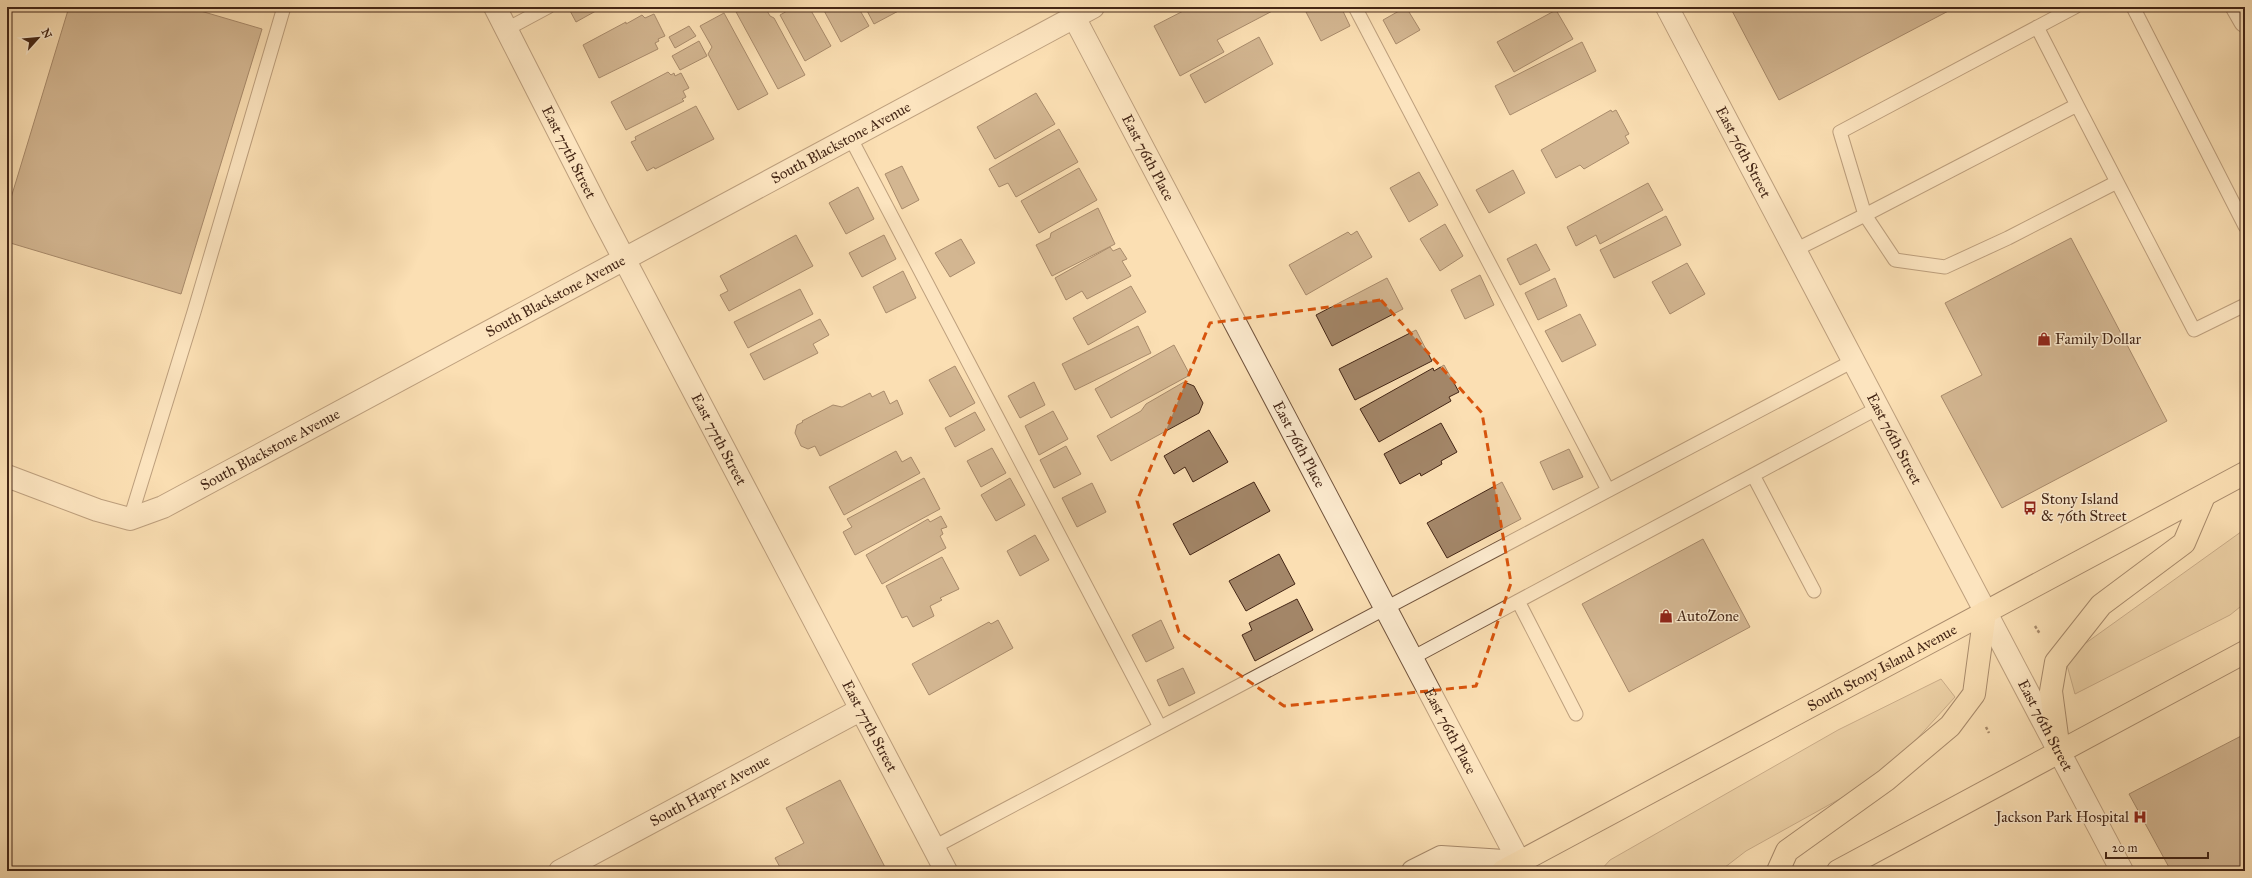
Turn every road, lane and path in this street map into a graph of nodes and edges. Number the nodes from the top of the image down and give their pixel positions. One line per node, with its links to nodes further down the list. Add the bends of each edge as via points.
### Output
1 (284, 7): 28 (lane)
2 (495, 7): 12 (street, East 77th Street)
3 (548, 7): 12 (lane)
4 (1354, 7): 26 (lane)
5 (1667, 7): 18 (street, East 76th Street)
6 (2075, 7): 11 (lane)
7 (2133, 7): 17 (lane)
8 (2238, 7): 10 (street)
9 (1083, 12): 14 (street, South Blackstone Avenue); 31 (street, East 76th Place)
10 (2245, 21)
11 (2037, 27): 13 (lane); 16 (lane, via 1840,132)
12 (507, 29): 19 (street, East 77th Street)
13 (2077, 105): 15 (lane); 16 (lane)
14 (850, 137): 19 (street, South Blackstone Avenue); 37 (lane)
15 (2117, 182): 16 (lane, via 1945,267 1894,260); 20 (lane, via 2194,330)
16 (1865, 216): 18 (lane)
17 (2245, 224)
18 (1795, 250): 21 (street, East 76th Street)
19 (624, 258): 28 (street, South Blackstone Avenue, via 170,503); 35 (street, East 77th Street)
20 (2245, 305)
21 (1853, 361): 22 (street, East 76th Street); 26 (lane)
22 (1878, 408): 24 (lane); 32 (street, East 76th Street)
23 (2245, 473): 27 (highway, South Stony Island Avenue)
24 (1754, 475): 29 (lane); 30 (lane)
25 (7, 476): 28 (street, via 97,510)
26 (1608, 490): 31 (lane)
27 (2204, 496): 32 (highway, South Stony Island Avenue); 38 (highway, via 2184,542 2101,605 2056,662 2051,690)
28 (130, 519)
29 (1814, 591)
30 (1518, 601): 34 (lane); 36 (lane)
31 (1385, 608): 34 (street, East 76th Place); 37 (lane)
32 (1986, 612): 38 (street, East 76th Street); 40 (highway, South Stony Island Avenue); 44 (highway, via 1974,694 1950,726 1886,780 1787,851)
33 (2245, 652): 38 (highway)
34 (1412, 658): 40 (street, East 76th Place)
35 (860, 710): 39 (street, East 77th Street); 41 (street, South Harper Avenue)
36 (1576, 714)
37 (1160, 727): 39 (lane)
38 (2059, 751): 45 (highway); 46 (street, East 76th Street)
39 (934, 847): 42 (street, East 77th Street)
40 (1516, 868): 43 (street, via 1442,857)
41 (560, 871)
42 (946, 871)
43 (1413, 871)
44 (1778, 871)
45 (1838, 871)
46 (2122, 871)

